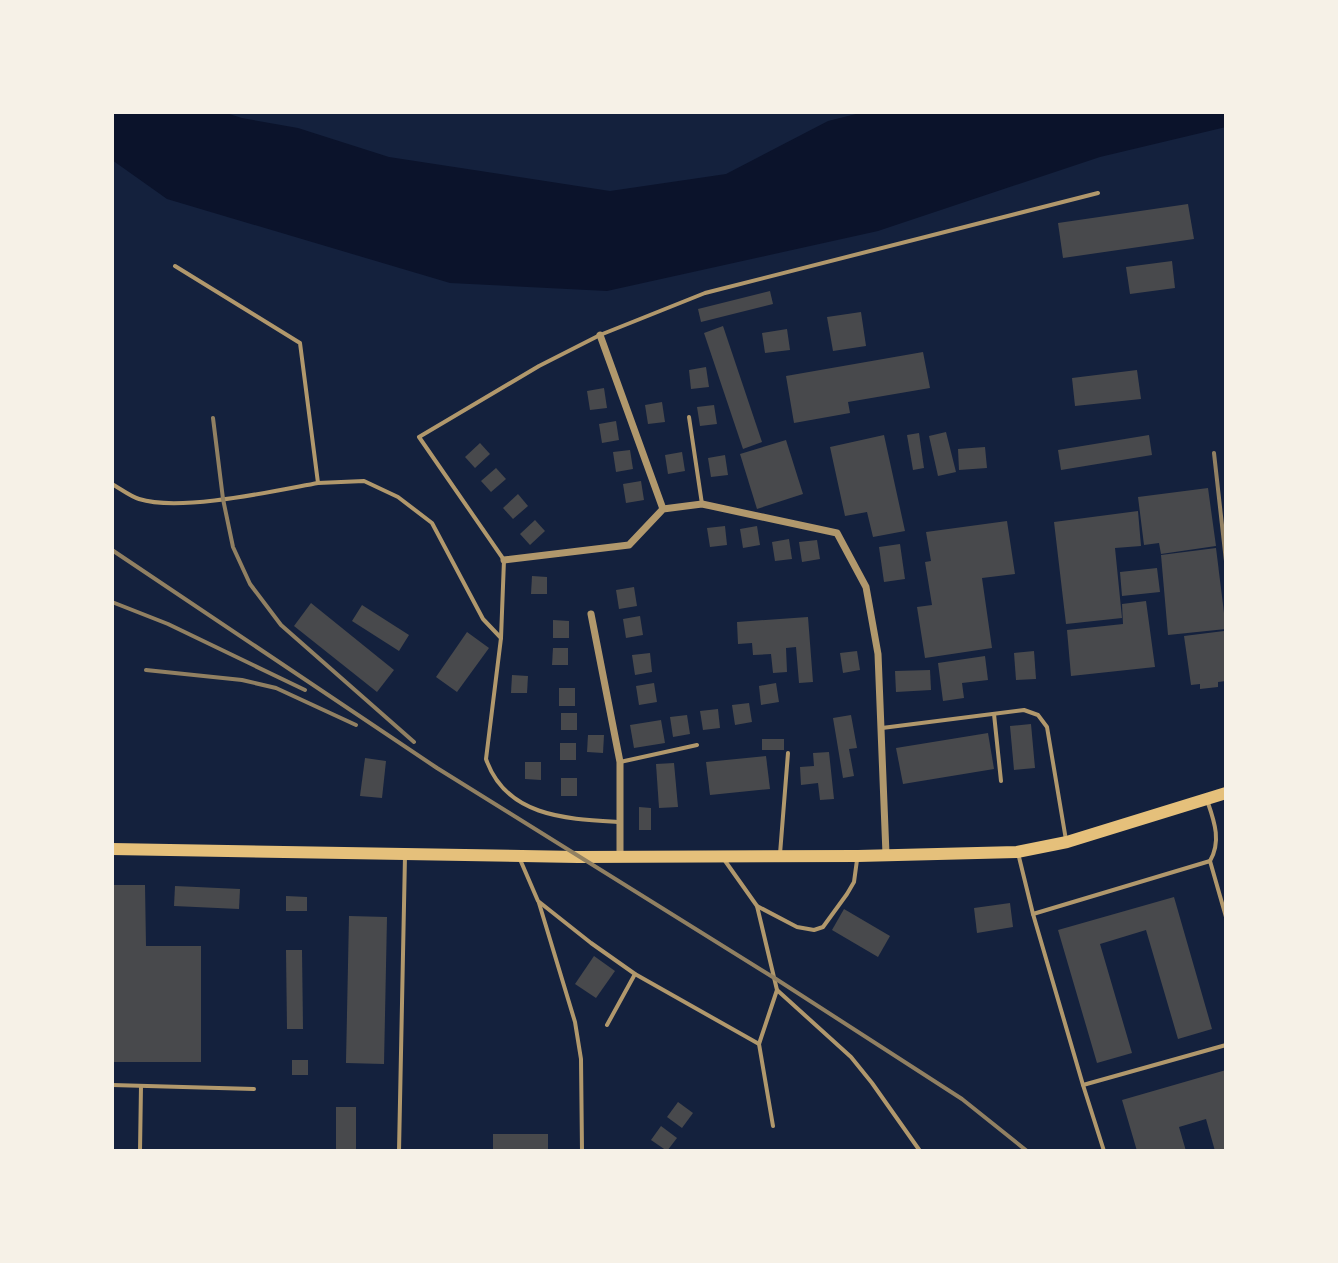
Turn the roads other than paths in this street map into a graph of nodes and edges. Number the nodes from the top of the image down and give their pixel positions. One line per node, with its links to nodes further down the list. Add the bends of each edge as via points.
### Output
1 (1098, 193): 3 (lane, via 705,293)
2 (175, 266): 5 (lane, via 300,343)
3 (600, 335): 8 (street); 9 (lane, via 419,437)
4 (689, 417): 7 (lane)
5 (318, 483): 6 (lane, via 223,499 157,503 137,499); 11 (lane, via 364,481 398,497 432,523 483,619)
6 (112, 484)
7 (702, 504): 8 (street); 13 (street, via 837,533 866,587 878,654)
8 (663, 509): 9 (street, via 629,545)
9 (504, 560): 11 (lane)
10 (591, 614): 16 (street)
11 (501, 638): 20 (lane, via 486,759 492,776 543,814)
12 (994, 714): 13 (lane); 17 (lane); 21 (lane, via 1024,710 1038,715 1047,727)
13 (881, 728): 25 (street)
14 (697, 745): 16 (lane)
15 (788, 753): 28 (lane)
16 (620, 762): 20 (street)
17 (1001, 781)
18 (1226, 793): 19 (main road)
19 (1207, 798): 21 (main road); 31 (lane, via 1217,850)
20 (619, 822): 30 (street)
21 (1067, 842): 23 (main road)
22 (112, 849): 24 (main road)
23 (1017, 852): 25 (main road); 34 (lane)
24 (405, 853): 26 (main road); 47 (lane)
25 (886, 854): 29 (main road)
26 (518, 855): 30 (main road); 32 (lane)
27 (722, 856): 28 (main road); 30 (main road); 33 (lane)
28 (779, 856): 29 (main road)
29 (858, 856): 33 (lane, via 854,882 823,927 797,927)
30 (620, 857)
31 (1210, 861): 34 (lane); 35 (lane)
32 (538, 901): 36 (lane); 48 (lane, via 575,1022)
33 (757, 906): 37 (lane)
34 (1033, 914): 42 (lane)
35 (1226, 917)
36 (635, 974): 38 (lane); 39 (lane)
37 (777, 990): 39 (lane); 49 (lane, via 851,1057)
38 (607, 1025)
39 (759, 1044): 45 (lane)
40 (1226, 1045): 42 (lane)
41 (112, 1085): 43 (lane)
42 (1083, 1085): 50 (lane)
43 (141, 1086): 44 (lane); 46 (lane)
44 (254, 1089)
45 (773, 1126)
46 (140, 1151)
47 (399, 1151)
48 (582, 1151)
49 (920, 1151)
50 (1104, 1151)

